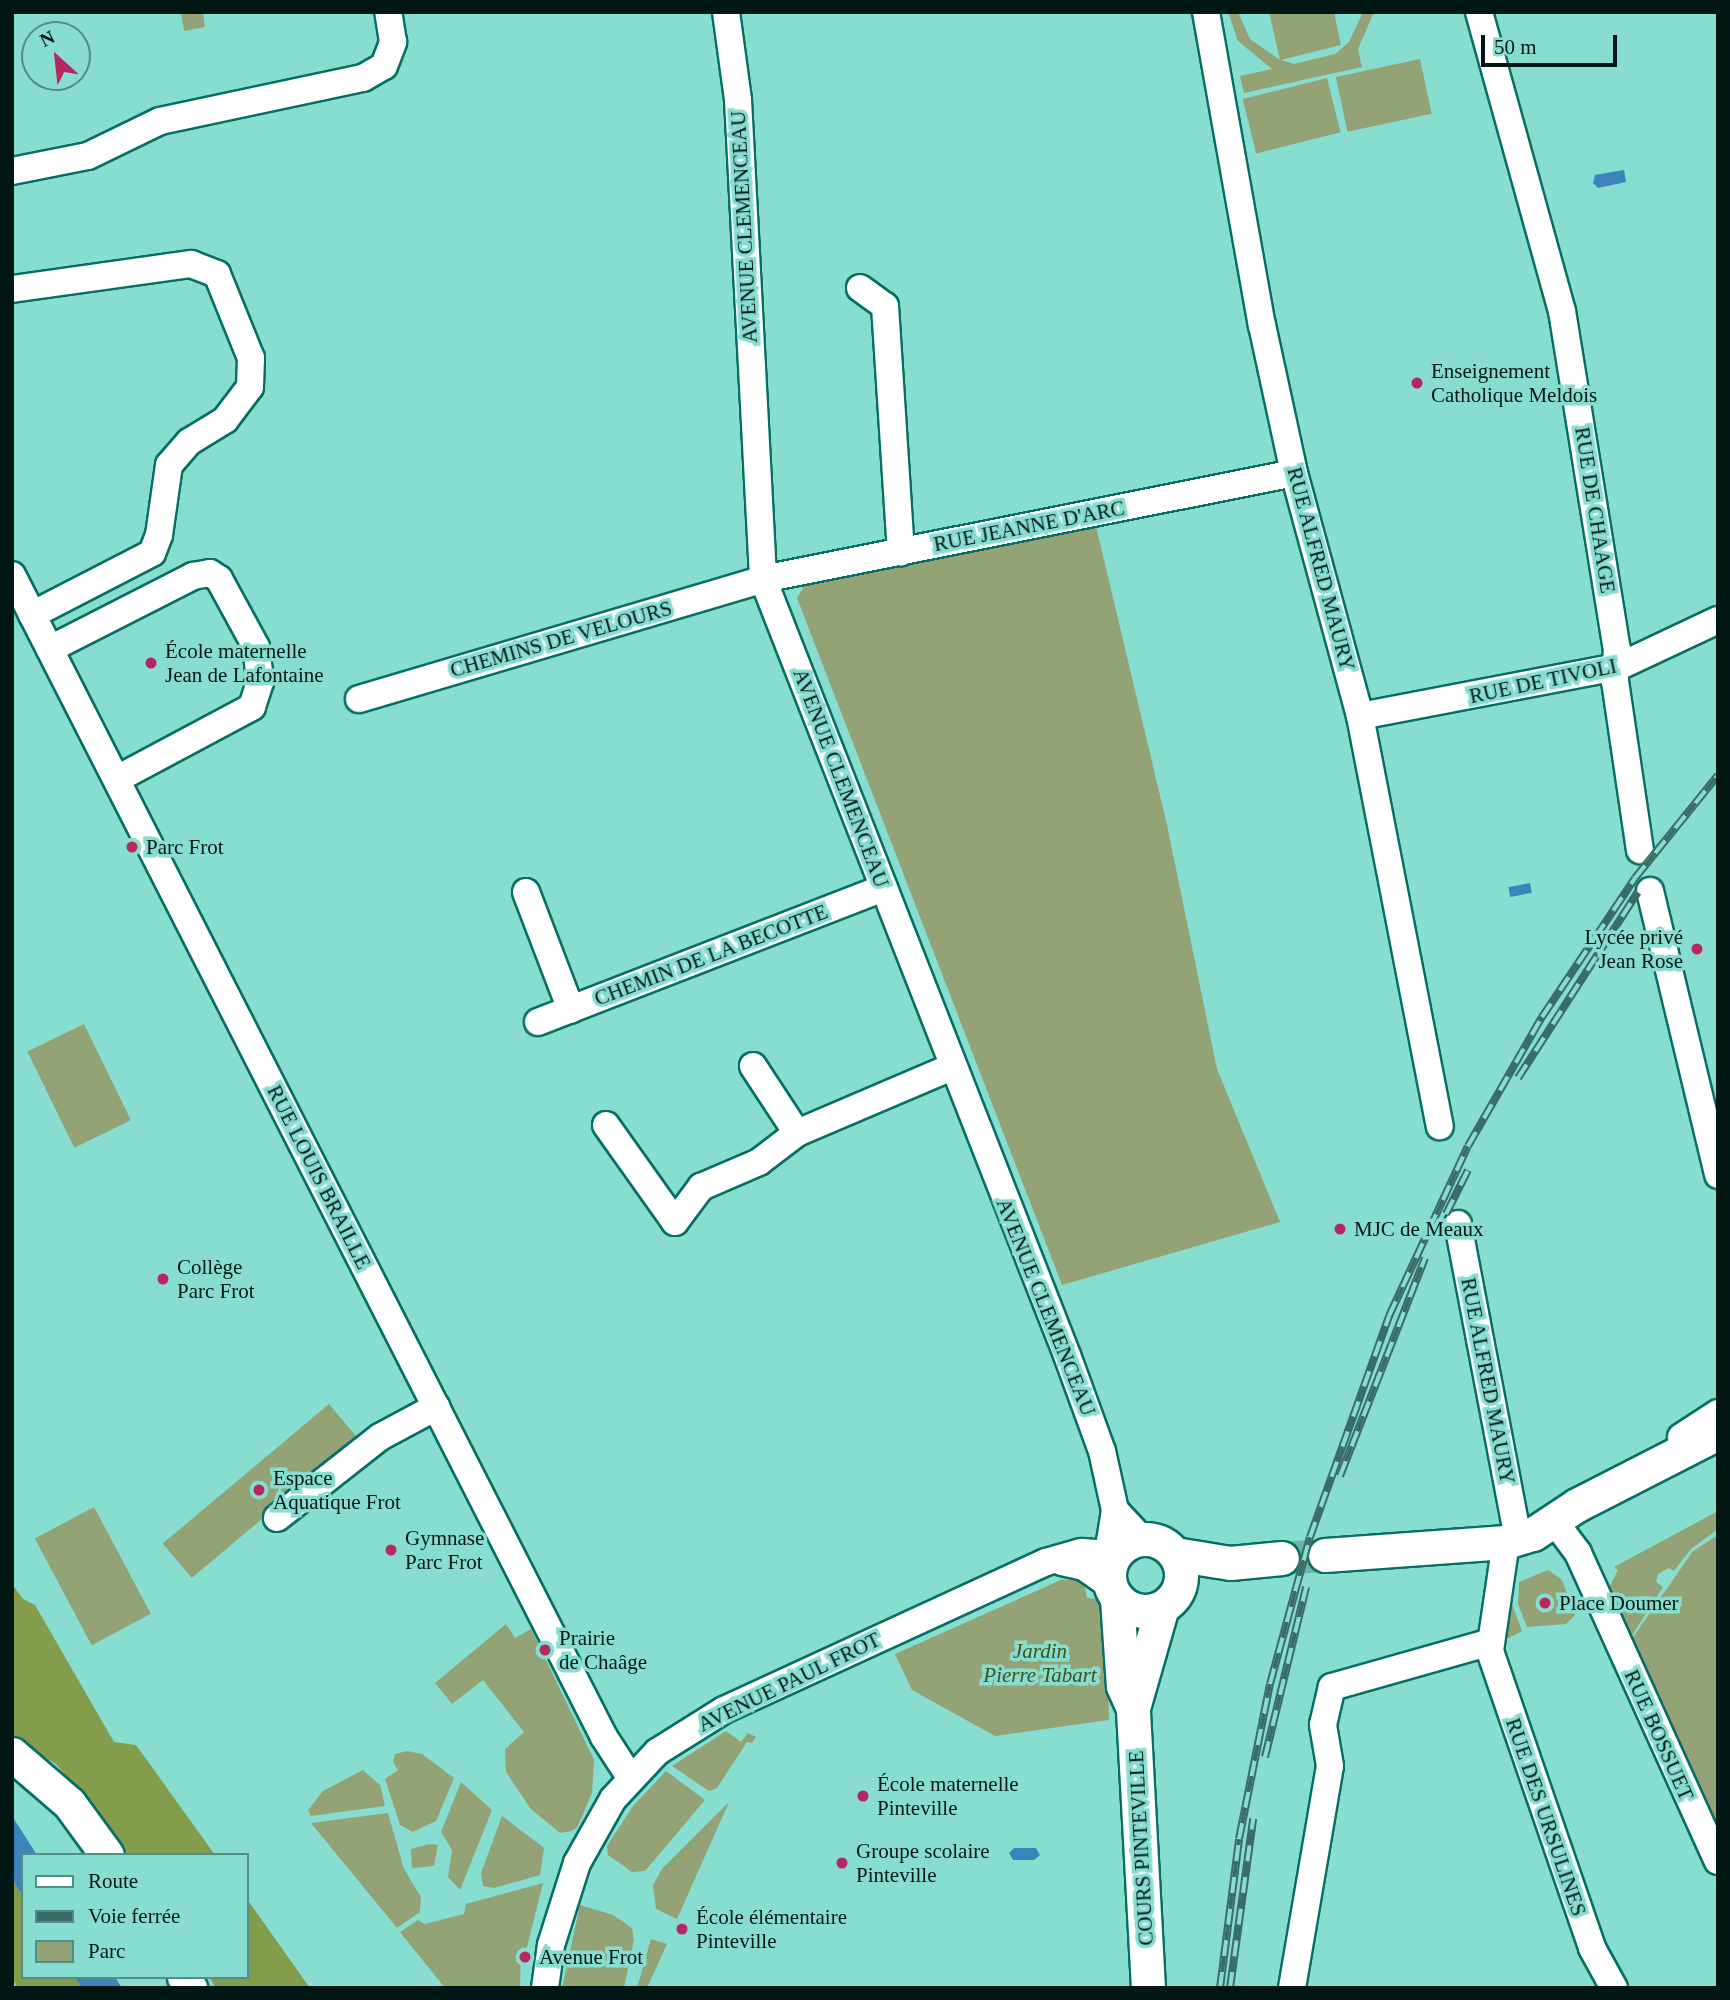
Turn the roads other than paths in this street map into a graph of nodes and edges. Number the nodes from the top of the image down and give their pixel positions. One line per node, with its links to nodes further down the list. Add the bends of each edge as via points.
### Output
1 (387, 12): 5 (street, via 393,42 384,66 363,78 160,121 88,156)
2 (726, 12): 11 (street, AVENUE CLEMENCEAU, via 738,100)
3 (1206, 12): 8 (street, RUE ALFRED MAURY, via 1253,279)
4 (1479, 12): 15 (street, RUE DE CHAAGE, via 1562,311)
5 (12, 171)
6 (860, 288): 9 (street, via 884,306)
7 (12, 289): 12 (street, via 191,264 217,274 251,358 250,387 225,420 189,442 169,466 152,553)
8 (1294, 472): 9 (street, RUE JEANNE D'ARC); 17 (street, RUE ALFRED MAURY)
9 (901, 552): 11 (street, RUE JEANNE D'ARC)
10 (12, 575): 12 (street, RUE LOUIS BRAILLE)
11 (763, 579): 16 (street, CHEMINS DE VELOURS); 20 (street, AVENUE CLEMENCEAU)
12 (32, 615): 14 (street, RUE LOUIS BRAILLE)
13 (1718, 620): 15 (street, RUE DE TIVOLI)
14 (50, 649): 18 (street, RUE LOUIS BRAILLE); 18 (street, via 193,576 210,573 219,579 256,647 260,682 252,707)
15 (1618, 667): 17 (street, RUE DE TIVOLI); 19 (street, RUE DE CHAAGE, via 1618,708)
16 (359, 699)
17 (1360, 716): 28 (street, RUE ALFRED MAURY)
18 (117, 779): 32 (street, RUE LOUIS BRAILLE)
19 (1640, 850)
20 (884, 888): 23 (street, CHEMIN DE LA BECOTTE); 26 (street, AVENUE CLEMENCEAU)
21 (1650, 891): 30 (street)
22 (526, 892): 23 (street)
23 (571, 1010): 24 (street, CHEMIN DE LA BECOTTE)
24 (538, 1022)
25 (753, 1066): 29 (street)
26 (952, 1067): 29 (street); 43 (street, AVENUE CLEMENCEAU, via 1102,1451 1115,1510)
27 (606, 1125): 29 (street, via 675,1222 701,1187 759,1162)
28 (1440, 1126)
29 (797, 1133)
30 (1718, 1174)
31 (1458, 1224): 38 (street, RUE ALFRED MAURY)
32 (436, 1407): 36 (street, via 380,1437); 49 (street, RUE LOUIS BRAILLE, via 604,1737)
33 (1718, 1413): 35 (street, via 1654,1452)
34 (1718, 1433): 35 (main road, via 1660,1465)
35 (1643, 1469): 37 (main road)
36 (277, 1518)
37 (1554, 1521): 38 (main road); 51 (street, RUE BOSSUET, via 1578,1553)
38 (1512, 1540): 40 (main road); 46 (street)
39 (1175, 1554): 43 (main road, via 1160,1542); 44 (main road); 45 (main road, via 1181,1574)
40 (1325, 1555)
41 (1282, 1558): 44 (main road)
42 (1054, 1559): 43 (street, via 1084,1567); 43 (street, AVENUE PAUL FROT, via 1066,1554); 49 (street, AVENUE PAUL FROT, via 724,1710 657,1752)
43 (1115, 1562): 45 (main road, via 1133,1610); 47 (main road, COURS PINTEVILLE, via 1123,1686)
44 (1230, 1563): 45 (main road)
45 (1169, 1601): 47 (main road, COURS PINTEVILLE)
46 (1491, 1642): 52 (street, RUE DES URSULINES, via 1490,1651); 55 (street, via 1332,1688 1323,1725 1330,1766)
47 (1133, 1708): 54 (main road, COURS PINTEVILLE)
48 (12, 1754): 50 (main road, via 69,1803)
49 (629, 1777): 53 (street, AVENUE PAUL FROT, via 594,1829 578,1863 551,1945)
50 (106, 1853)
51 (1718, 1861)
52 (1603, 1982)
53 (545, 1988)
54 (1148, 1988)
55 (1292, 1988)

